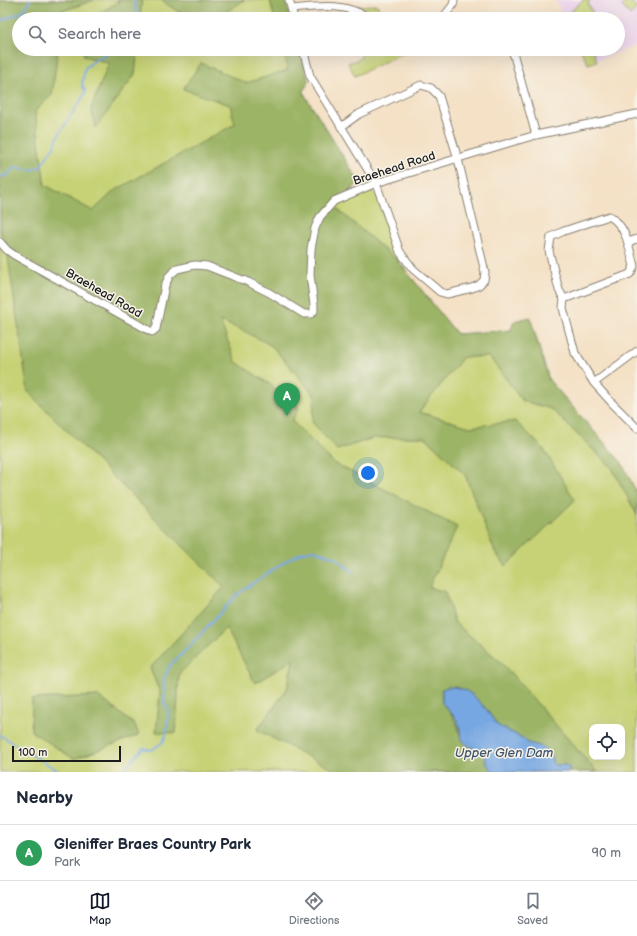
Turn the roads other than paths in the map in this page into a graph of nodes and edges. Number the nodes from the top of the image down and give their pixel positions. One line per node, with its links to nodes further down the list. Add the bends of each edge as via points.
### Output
1 (289, 0): 3 (street)
2 (454, 0): 6 (street)
3 (292, 9): 4 (street); 5 (street, via 327,5)
4 (293, 12)
5 (356, 12)
6 (447, 12)
7 (305, 56): 10 (street, via 310,76)
8 (514, 56): 11 (street)
9 (637, 114): 11 (street, Braehead Road)
10 (341, 127): 12 (street, via 359,114 420,85 431,88 439,96); 13 (street)
11 (536, 135): 12 (street, Braehead Road)
12 (458, 159): 13 (street, Braehead Road); 13 (street, via 485,272 484,280 472,288 447,294 440,292 413,270 400,252)
13 (376, 183): 15 (street, Braehead Road, via 334,201 320,217 311,249 310,275 314,311 307,315 254,285 207,266 195,265 177,268 170,275 165,285 156,329 152,332 6,250)
14 (637, 239): 16 (street)
15 (0, 242)
16 (628, 242): 17 (street, via 634,266 630,274); 17 (street, via 616,220 609,216 551,238 549,251 559,290)
17 (564, 299): 19 (street, via 563,308 575,353)
18 (637, 351): 19 (street)
19 (594, 383): 20 (street)
20 (637, 428)

